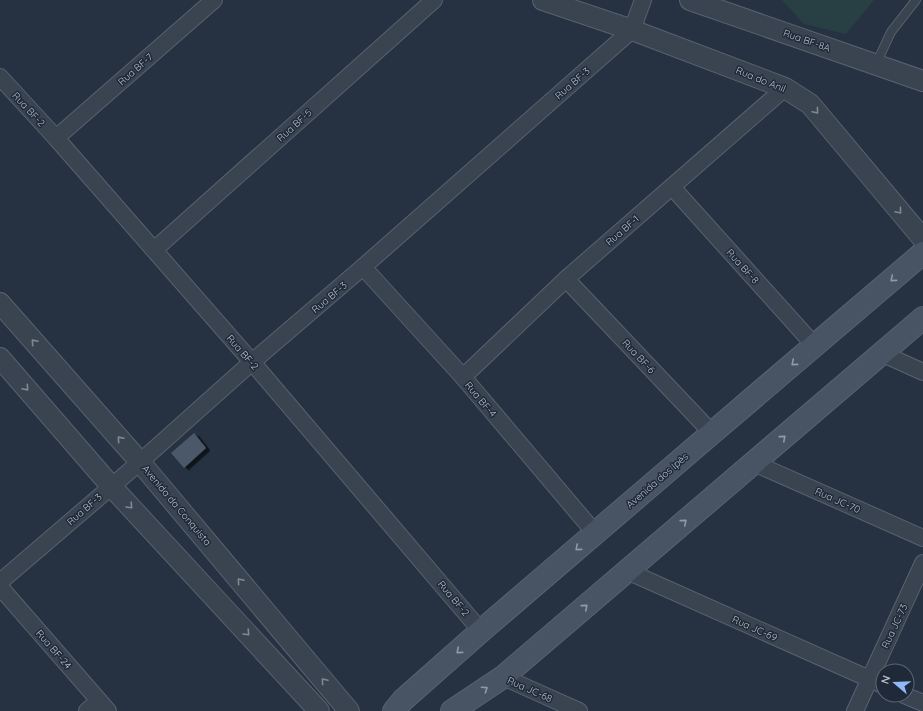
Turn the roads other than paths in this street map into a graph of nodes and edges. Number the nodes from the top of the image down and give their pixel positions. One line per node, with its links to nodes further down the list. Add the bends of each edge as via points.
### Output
1 (214, 0): 12 (street, Rua BF-7)
2 (434, 0): 15 (street, Rua BF-5)
3 (543, 0): 7 (street, Rua do Anil)
4 (643, 0): 7 (street, Rua BF-3)
5 (690, 0): 8 (street, Rua BF-8A)
6 (916, 0): 8 (lane, via 891,32)
7 (632, 30): 11 (street, Rua do Anil); 17 (street, Rua BF-3)
8 (876, 64): 10 (street, Rua BF-8A)
9 (0, 77): 12 (street, Rua BF-2)
10 (923, 81)
11 (785, 88): 13 (street, Rua BF-1); 14 (street, Rua do Anil, one-way to 14, via 810,104)
12 (56, 138): 15 (street, Rua BF-2)
13 (672, 187): 18 (street, Rua BF-1); 21 (street, Rua BF-8)
14 (923, 240)
15 (154, 250): 24 (street, Rua BF-2)
16 (923, 253): 21 (main road, Avenida dos Ipês, one-way to 21)
17 (364, 267): 24 (street, Rua BF-3); 26 (street, Rua BF-4)
18 (566, 279): 26 (street, Rua BF-1); 27 (street, Rua BF-6)
19 (0, 303): 28 (street, Avenida da Conquista, one-way to 19)
20 (923, 318): 22 (main road)
21 (814, 345): 27 (main road, Avenida dos Ipês, one-way to 27)
22 (881, 353): 25 (street); 29 (main road, one-way to 22)
23 (0, 358): 30 (street, one-way to 30)
24 (252, 362): 28 (street, Rua BF-3); 37 (street, Rua BF-2)
25 (923, 372)
26 (463, 377): 31 (street, Rua BF-4)
27 (712, 433): 31 (main road, Avenida dos Ipês)
28 (140, 462): 30 (street, Rua BF-3); 45 (street, Avenida da Conquista, one-way to 28)
29 (754, 463): 32 (street, Rua JC-70); 34 (main road, one-way to 29)
30 (111, 486): 35 (street, Rua BF-3); 44 (street, one-way to 44)
31 (595, 533): 37 (main road, Avenida dos Ipês, one-way to 37)
32 (923, 538)
33 (923, 563): 38 (street, Rua JC-73)
34 (627, 571): 39 (main road, one-way to 34); 40 (street, Rua JC-69)
35 (0, 582)
36 (0, 587): 42 (street, Rua BF-24)
37 (482, 631): 46 (main road, Avenida dos Ipês, one-way to 46)
38 (884, 663)
39 (503, 677): 47 (main road, one-way to 39); 48 (street, Rua JC-68)
40 (875, 682)
41 (875, 683): 49 (street, Rua JC-73)
42 (104, 706): 43 (street)
43 (87, 711)
44 (319, 711)
45 (349, 711)
46 (394, 711)
47 (452, 711)
48 (579, 711)
49 (855, 711)

